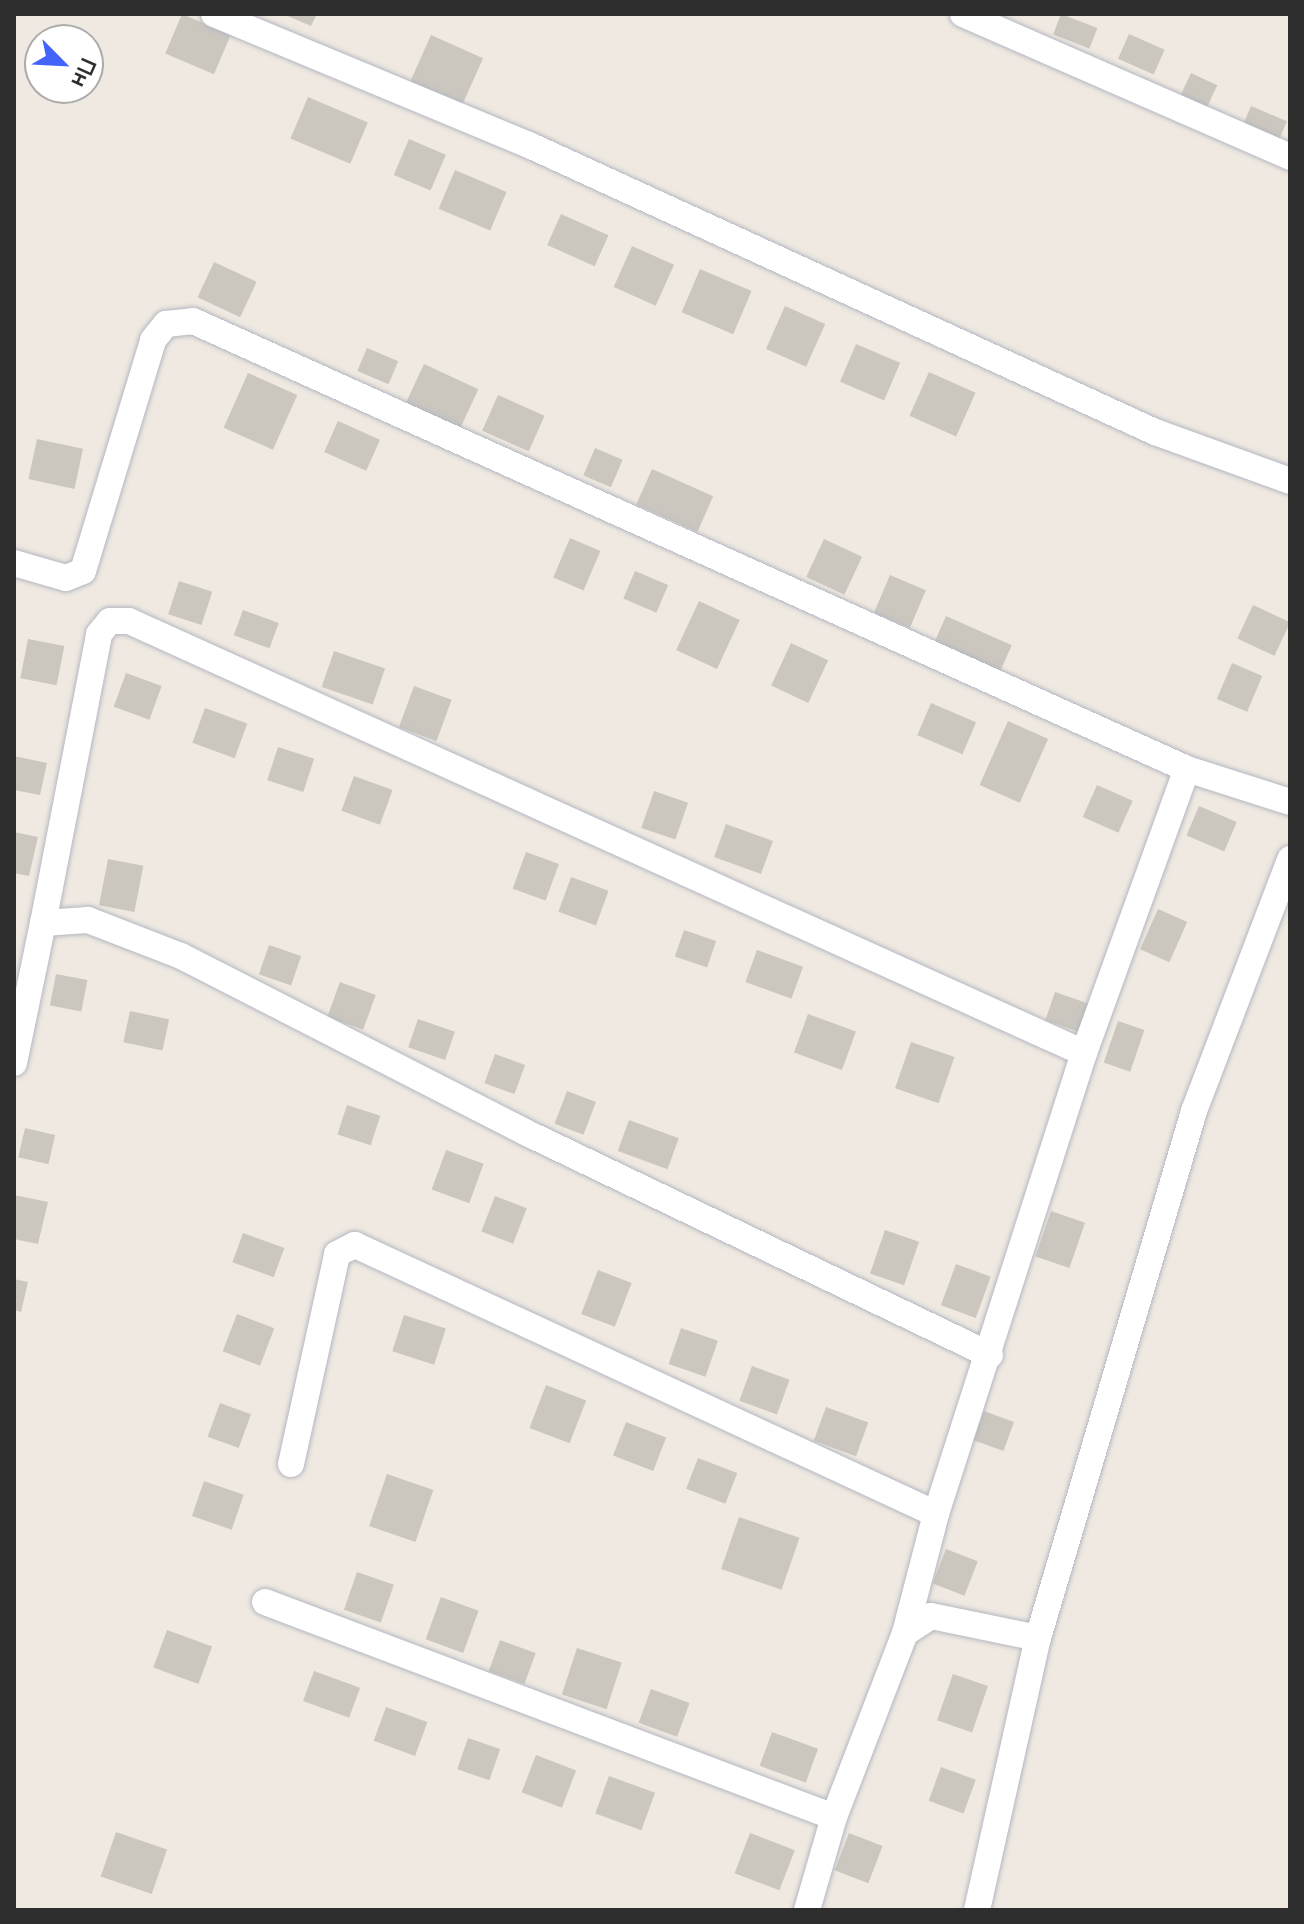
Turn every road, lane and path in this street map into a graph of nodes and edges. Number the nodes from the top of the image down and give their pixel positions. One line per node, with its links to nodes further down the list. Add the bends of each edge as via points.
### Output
1 (214, 14): 4 (street, via 529,145 1155,432)
2 (963, 14): 3 (street)
3 (1290, 157)
4 (1290, 481)
5 (14, 563): 6 (street, via 66,578 83,571 153,340 166,324 193,321)
6 (1187, 769): 7 (street); 10 (street)
7 (1290, 802)
8 (1290, 859): 17 (street, via 1194,1111)
9 (43, 923): 10 (street, via 99,634 110,621 129,621); 11 (street); 12 (street, via 88,920 181,956 525,1132)
10 (1084, 1053): 12 (street)
11 (14, 1063)
12 (990, 1355): 14 (street)
13 (291, 1464): 14 (street, via 337,1254 355,1245)
14 (936, 1514): 16 (street)
15 (265, 1602): 18 (street)
16 (905, 1633): 17 (street, via 931,1616); 18 (street)
17 (1038, 1638): 20 (street)
18 (834, 1817): 19 (street)
19 (807, 1910)
20 (977, 1910)

